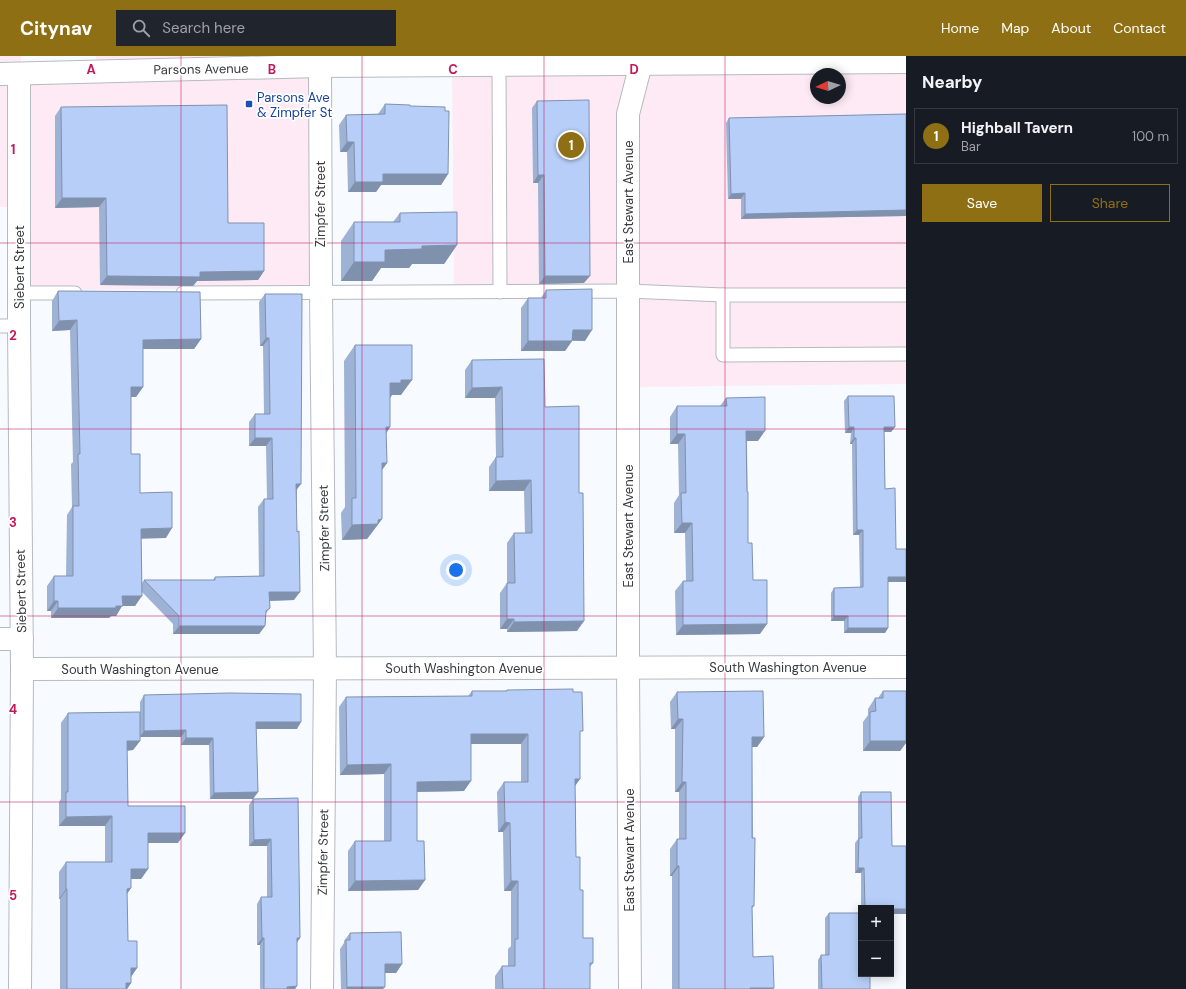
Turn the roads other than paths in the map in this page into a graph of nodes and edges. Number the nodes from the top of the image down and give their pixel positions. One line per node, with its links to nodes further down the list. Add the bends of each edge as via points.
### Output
1 (642, 60): 2 (street, Parsons Avenue); 4 (street, Parsons Avenue); 7 (street, East Stewart Avenue, via 628,114)
2 (906, 62)
3 (207, 63): 5 (street, Parsons Avenue); 6 (street, Parsons Avenue)
4 (499, 65): 5 (street, Parsons Avenue); 8 (lane)
5 (320, 66): 12 (street, Zimpfer Street)
6 (9, 74): 9 (street, Siebert Street)
7 (628, 291): 8 (lane); 14 (lane); 19 (street, East Stewart Avenue)
8 (500, 292): 12 (lane)
9 (19, 293): 10 (lane); 15 (street, Siebert Street)
10 (90, 293)
11 (170, 293): 12 (lane)
12 (321, 294): 22 (street, Zimpfer Street)
13 (906, 294): 14 (lane)
14 (723, 295): 16 (lane, via 723,355)
15 (9, 326): 18 (street, Siebert Street)
16 (906, 354)
17 (0, 639): 18 (street)
18 (22, 639): 21 (street, Siebert Street)
19 (628, 667): 20 (street, South Washington Avenue); 22 (street, South Washington Avenue); 25 (street, East Stewart Avenue)
20 (906, 667)
21 (22, 669): 22 (street, South Washington Avenue); 23 (street, Siebert Street)
22 (325, 669): 24 (street, Zimpfer Street)
23 (20, 989)
24 (322, 989)
25 (630, 989)

